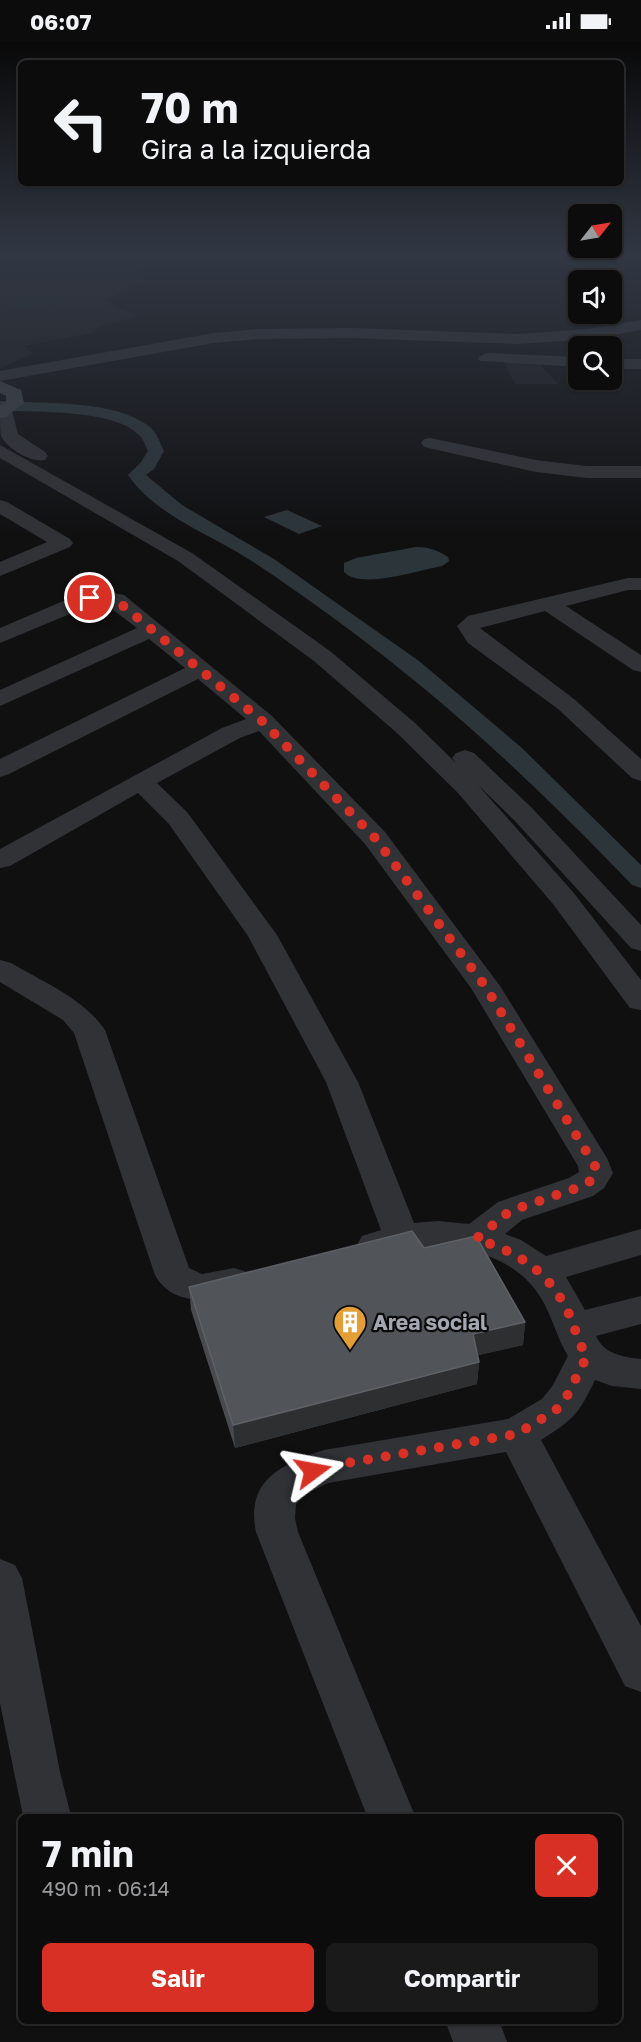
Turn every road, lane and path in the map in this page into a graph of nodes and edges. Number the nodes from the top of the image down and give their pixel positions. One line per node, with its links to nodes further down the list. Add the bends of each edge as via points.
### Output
1 (150, 349): 9 (street)
2 (194, 349): 11 (street, via 63,374 33,387)
3 (420, 349): 5 (street)
4 (456, 349): 5 (street)
5 (460, 355): 6 (street)
6 (568, 361)
7 (622, 364): 8 (street)
8 (641, 364)
9 (0, 376)
10 (0, 386): 11 (street, via 15,394)
11 (7, 409): 30 (street, via 5,427 12,440 203,551 292,612 425,719 523,814)
12 (430, 443): 14 (street, via 537,466)
13 (0, 450): 32 (street, via 184,557 322,656 406,728 467,788 563,898)
14 (641, 472)
15 (0, 506): 16 (street)
16 (9, 519): 17 (street, via 63,543)
17 (0, 570)
18 (637, 579): 19 (street)
19 (549, 604): 22 (street); 27 (street, via 476,621 468,626 469,630 566,704)
20 (153, 630): 21 (street, via 116,600 98,597); 23 (street); 24 (street)
21 (0, 636)
22 (641, 665)
23 (201, 669): 25 (street); 26 (street)
24 (0, 699)
25 (262, 721): 28 (street, via 231,733); 34 (street, via 375,838 485,986 595,1166 596,1173 587,1184 519,1207)
26 (0, 769)
27 (641, 773)
28 (141, 781): 29 (street); 33 (street, via 178,818 262,935 342,1082)
29 (0, 860)
30 (641, 942)
31 (0, 969): 38 (street, via 74,1013 89,1030 173,1275 188,1286 210,1289)
32 (641, 1002)
33 (402, 1238): 34 (street, via 436,1234); 36 (street)
34 (476, 1239): 37 (street, via 512,1252)
35 (638, 1248): 37 (street)
36 (345, 1253)
37 (539, 1271): 40 (street, via 568,1311)
38 (266, 1274)
39 (641, 1310): 40 (street)
40 (581, 1342): 41 (street, via 612,1371); 42 (street, via 567,1396 556,1410)
41 (641, 1374)
42 (517, 1434): 44 (street); 46 (street, via 324,1467 286,1485 274,1508 277,1532)
43 (0, 1578): 45 (street)
44 (641, 1671)
45 (46, 1814)
46 (390, 1814)
47 (473, 2024): 48 (street)
48 (480, 2042)

